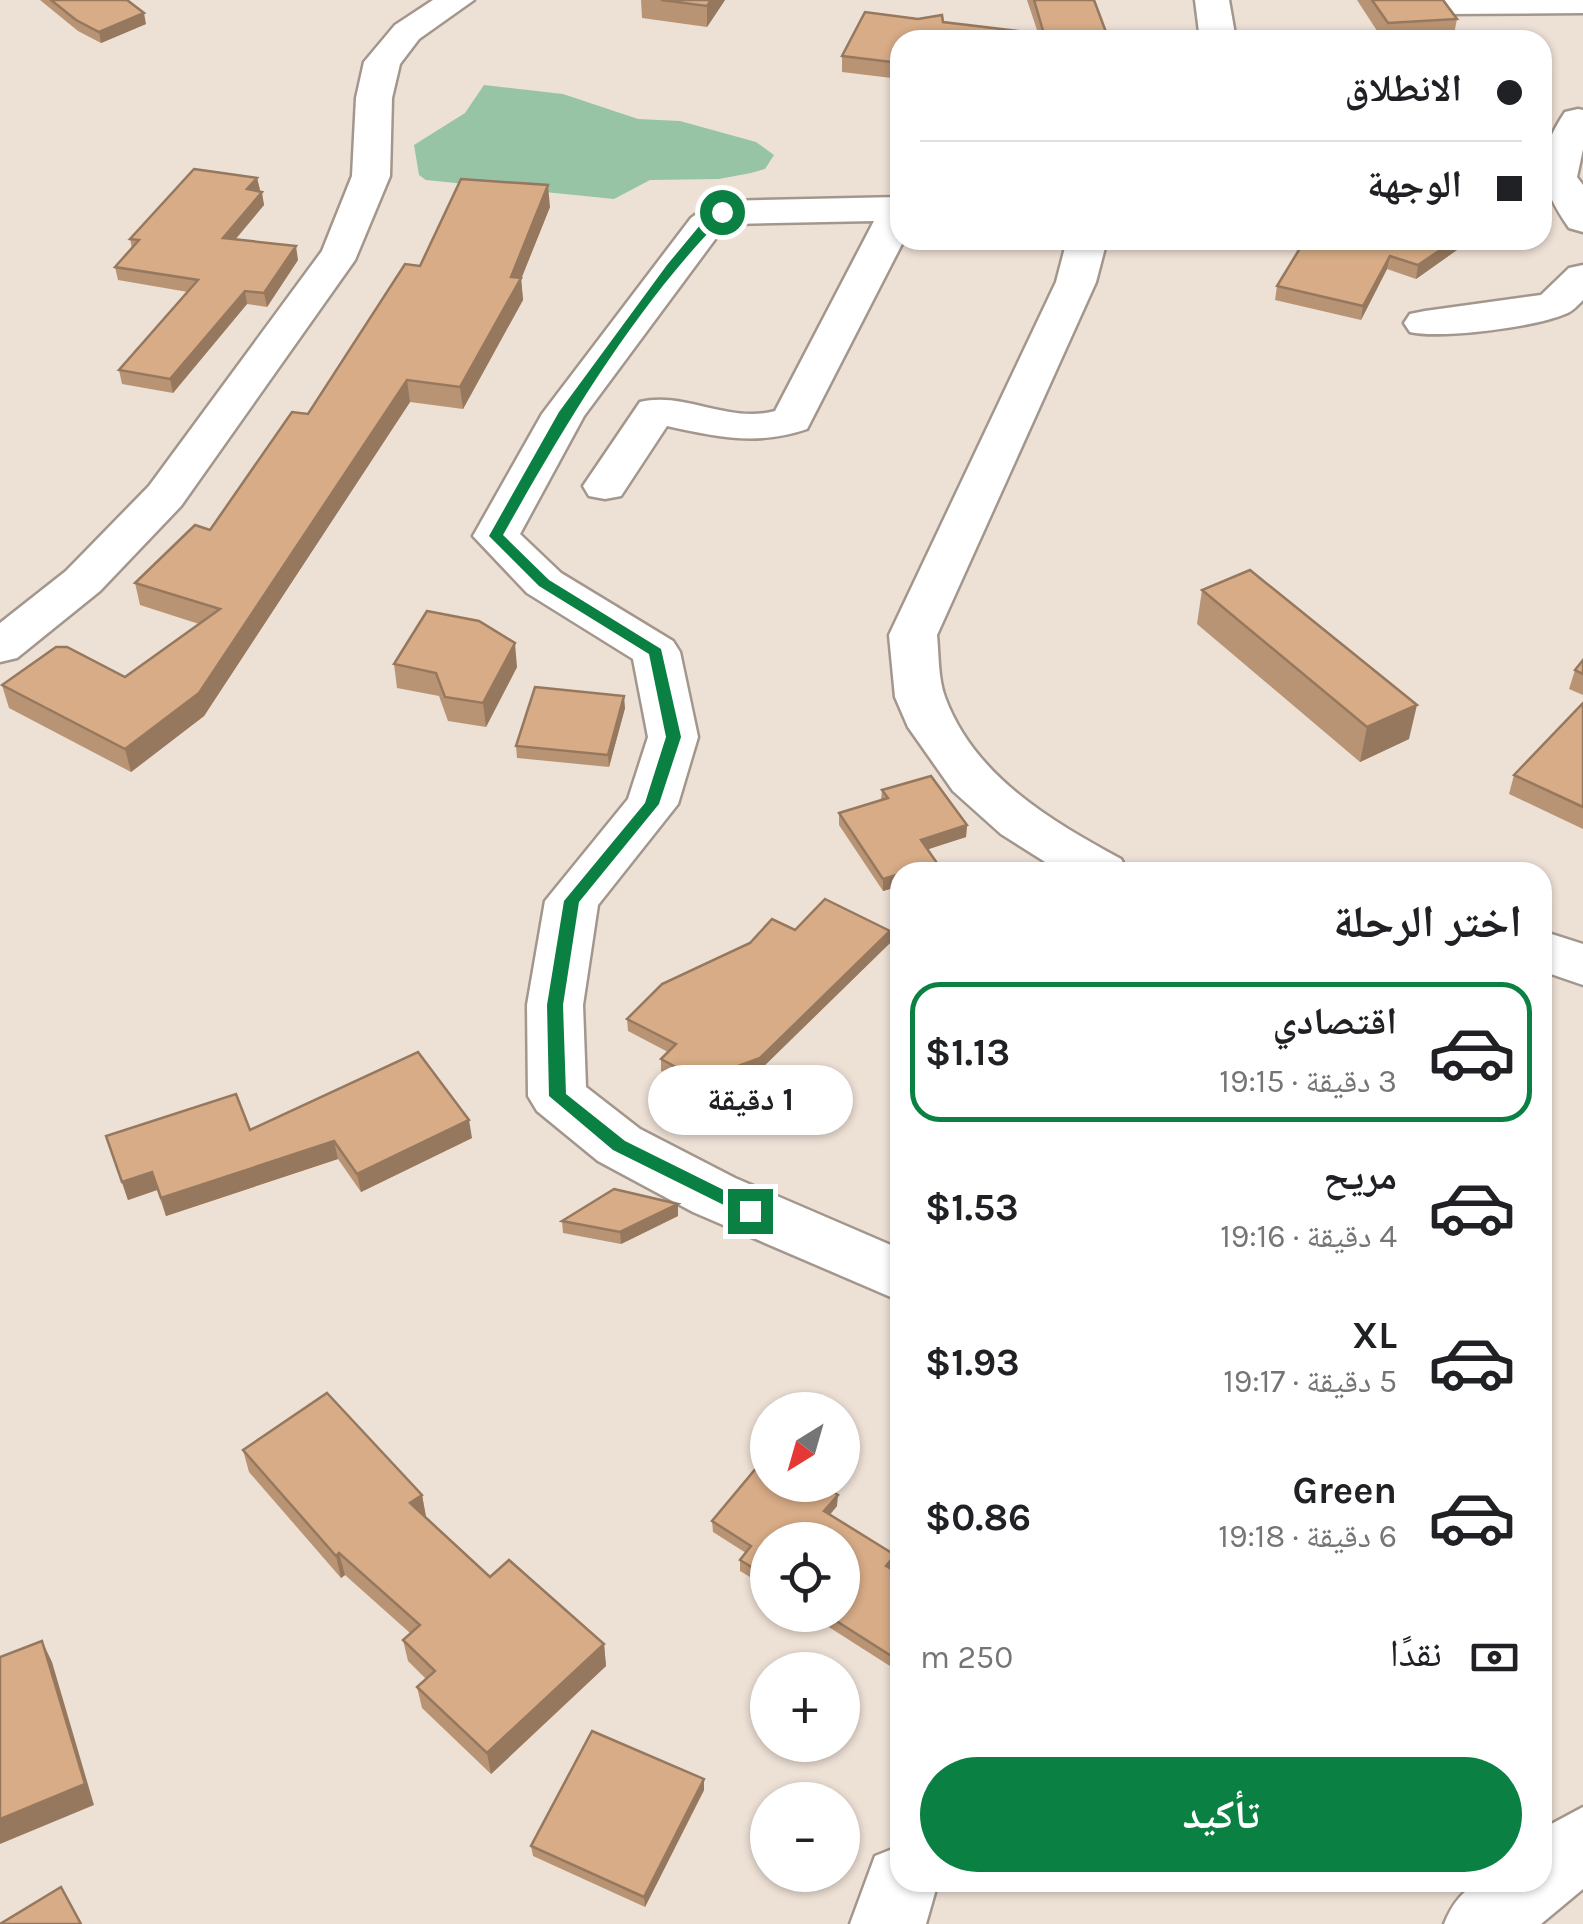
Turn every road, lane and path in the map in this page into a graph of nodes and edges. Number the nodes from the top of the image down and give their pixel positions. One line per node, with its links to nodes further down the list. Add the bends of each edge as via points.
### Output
1 (457, 0): 16 (street, via 407,32 382,62 371,176 341,252 165,496 83,580)
2 (1212, 0): 5 (street)
3 (1438, 2): 4 (street); 6 (street)
4 (1583, 3)
5 (1216, 30)
6 (1462, 30)
7 (1552, 104): 8 (street)
8 (1580, 121): 10 (street, via 1558,178)
9 (890, 209): 20 (street, via 722,212 705,226 564,414 496,536 544,583 656,652 673,737 652,804 572,901 555,1005 557,1096 619,1145 714,1196)
10 (1583, 220)
11 (890, 229): 15 (street, via 792,420 738,428 655,411)
12 (1084, 250): 17 (street, via 1076,282 914,635 919,694 949,757 994,803)
13 (1583, 277): 14 (street, via 1554,305)
14 (1425, 323)
15 (606, 486)
16 (0, 647)
17 (1083, 862)
18 (1552, 954): 19 (street)
19 (1583, 965)
20 (890, 1272)
21 (1583, 1843): 22 (street)
22 (1552, 1868)
23 (898, 1892): 25 (street)
24 (1522, 1892): 26 (street)
25 (888, 1924)
26 (1482, 1924)

